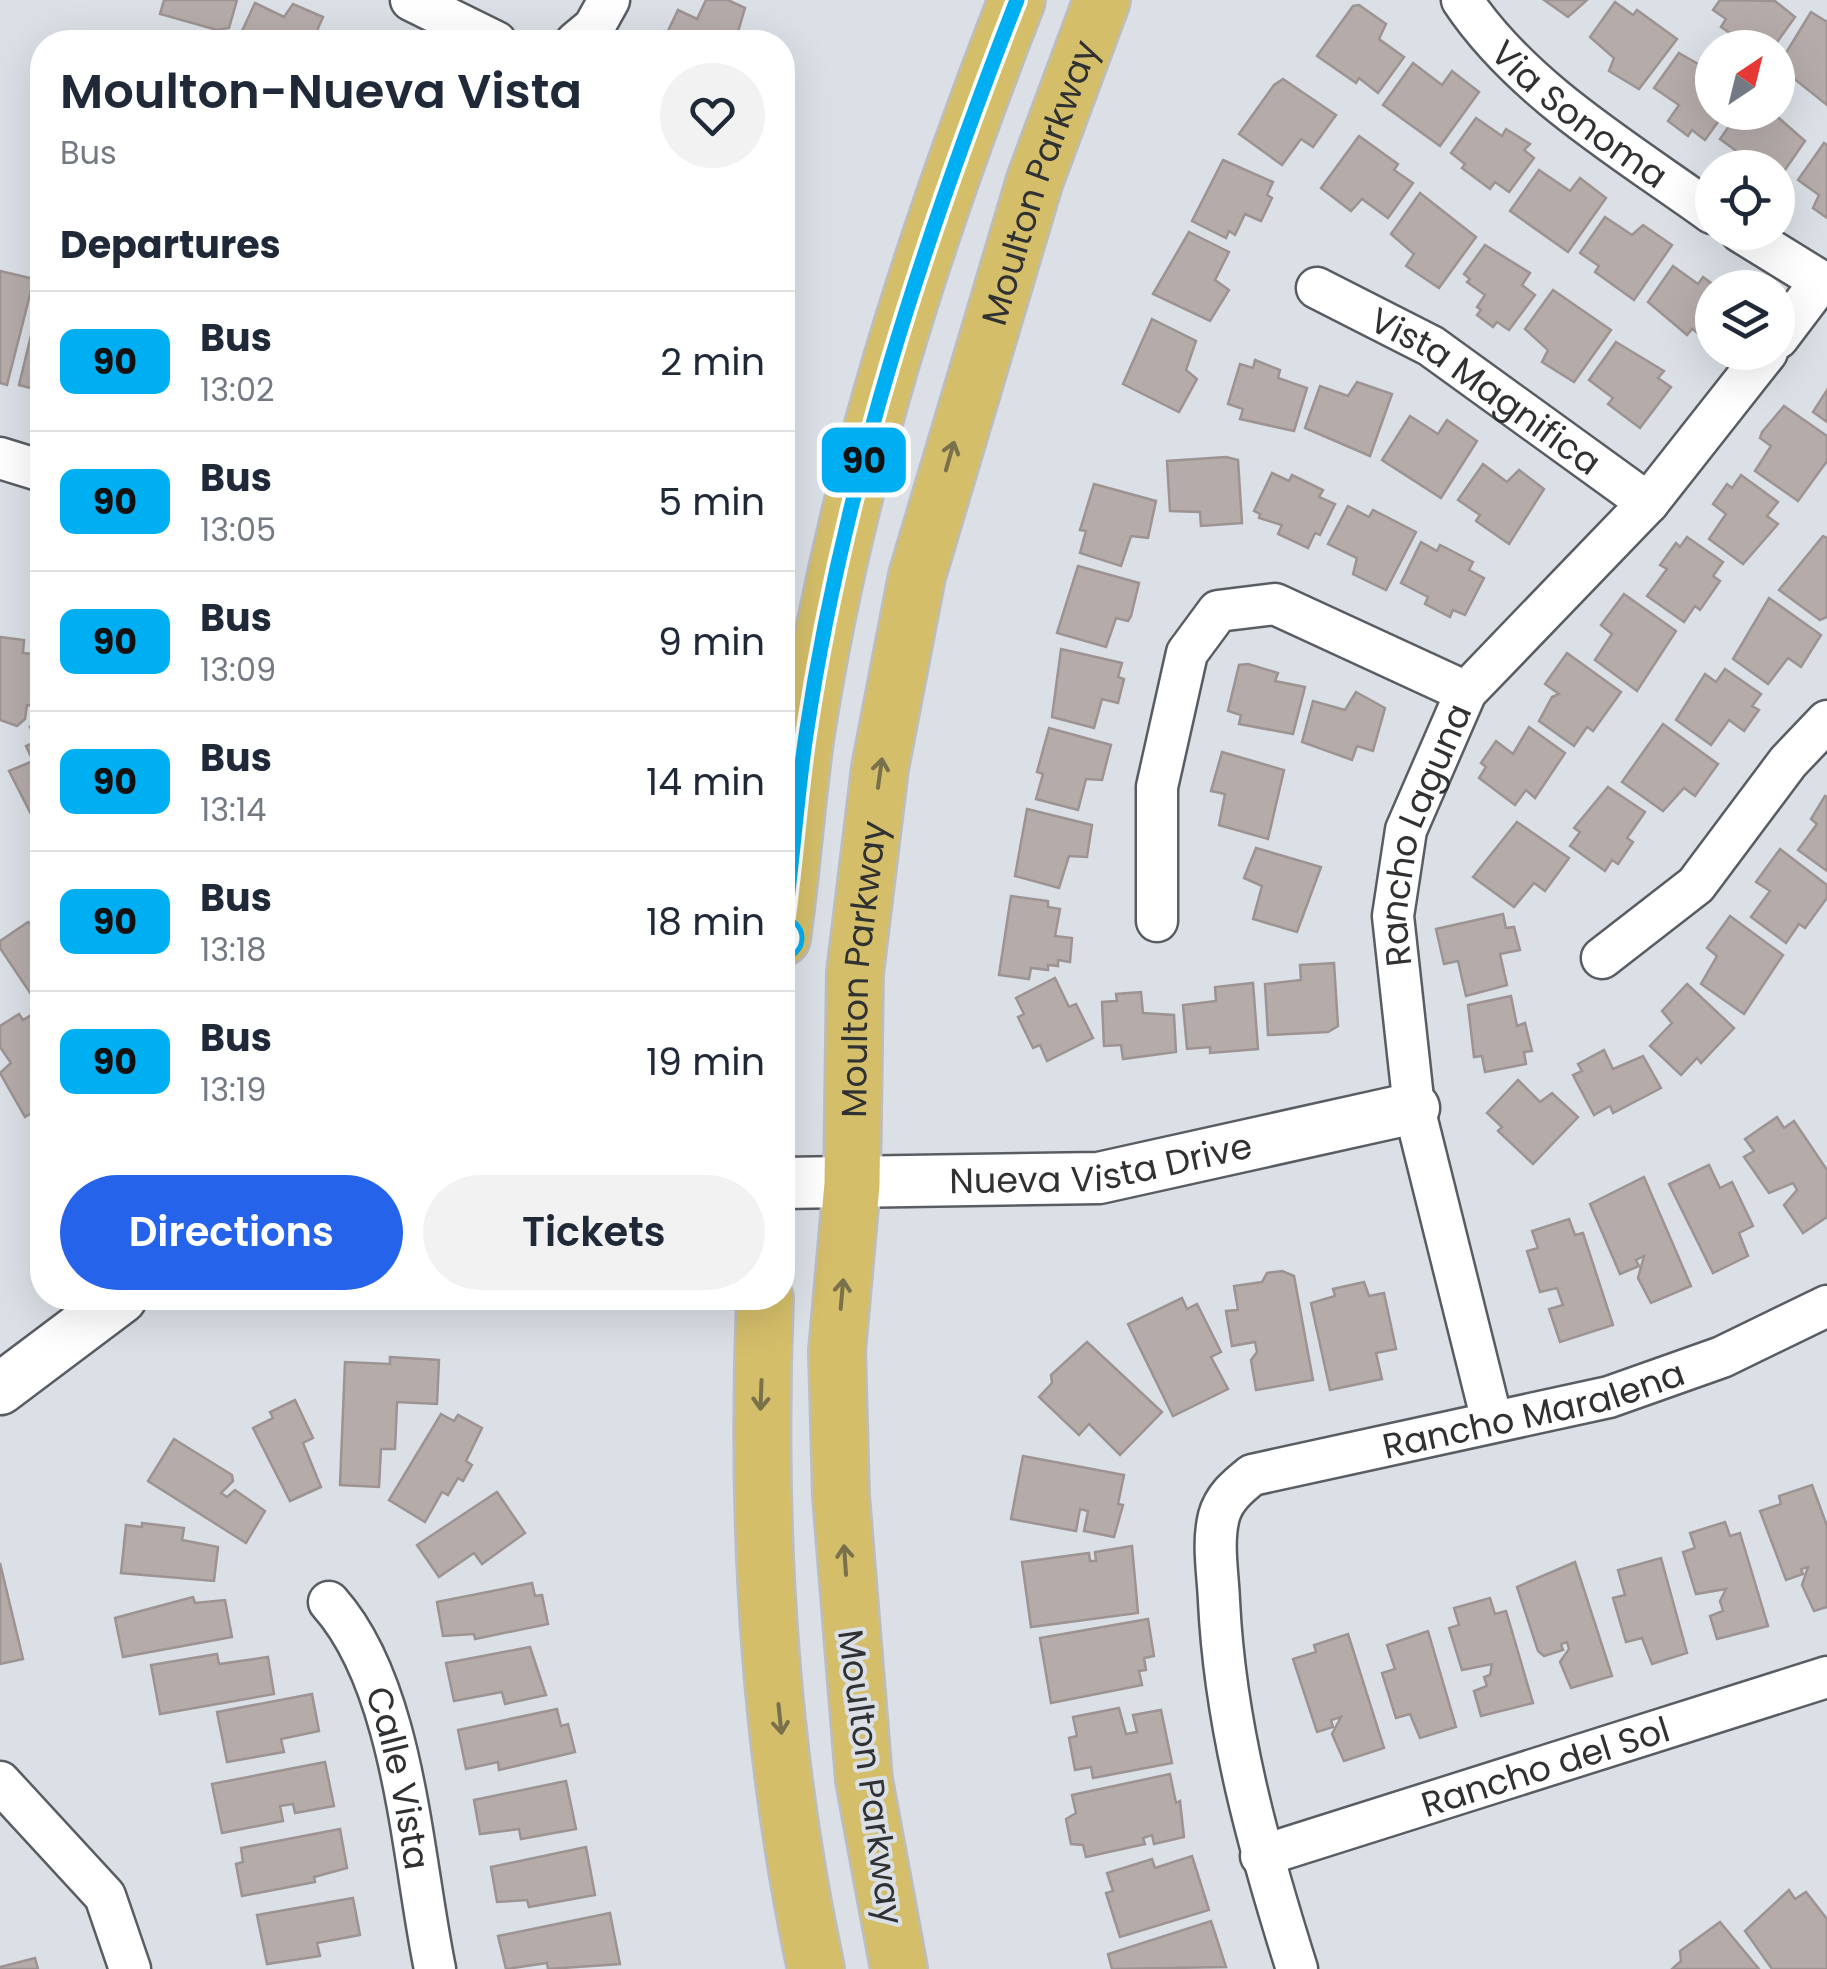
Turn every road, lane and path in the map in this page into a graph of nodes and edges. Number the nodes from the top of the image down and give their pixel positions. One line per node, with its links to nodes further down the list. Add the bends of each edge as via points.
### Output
1 (412, 0): 6 (street)
2 (609, 0): 7 (street)
3 (1017, 0): 19 (main road, via 956,157 870,430 806,735)
4 (1102, 0): 24 (main road, Moulton Parkway, one-way to 4, via 855,973 880,768 917,576 1035,180)
5 (1462, 0): 8 (street, Via Sonoma, via 1487,38 1594,129)
6 (472, 30)
7 (590, 30)
8 (1695, 201)
9 (1771, 250): 10 (street)
10 (1824, 283): 12 (street)
11 (1317, 288): 16 (street, Vista Magnifica, via 1431,346)
12 (1795, 318)
13 (1753, 370): 16 (street, Rancho Laguna)
14 (0, 458): 15 (street)
15 (30, 467)
16 (1648, 503): 17 (street, Rancho Laguna)
17 (1466, 692): 20 (street, via 1275,604 1218,611 1186,653 1156,788); 22 (street, Rancho Laguna, via 1406,830 1393,916)
18 (1827, 721): 21 (street, via 1696,885)
19 (795, 828)
20 (1157, 921)
21 (1602, 958)
22 (1414, 1108): 24 (street, Nueva Vista Drive, via 1100,1178); 29 (street, Rancho Laguna)
23 (795, 1183): 24 (street, Nueva Vista Drive)
24 (852, 1184): 37 (main road, Moulton Parkway, one-way to 24, via 864,1780 842,1514 837,1351)
25 (1827, 1306): 29 (street, Rancho Maralena, via 1722,1357 1609,1397)
26 (105, 1310): 28 (street)
27 (764, 1310): 36 (main road, one-way to 36, via 765,1588)
28 (1, 1388)
29 (1492, 1422): 33 (street, Rancho Maralena, via 1252,1475 1231,1492 1216,1541 1222,1671)
30 (328, 1602): 35 (street, Calle Vista, via 351,1628 381,1695)
31 (1827, 1677): 33 (street, Rancho del Sol)
32 (0, 1782): 34 (street, via 104,1896)
33 (1261, 1856): 38 (street)
34 (130, 1969)
35 (435, 1969)
36 (816, 1969)
37 (899, 1969)
38 (1296, 1969)

